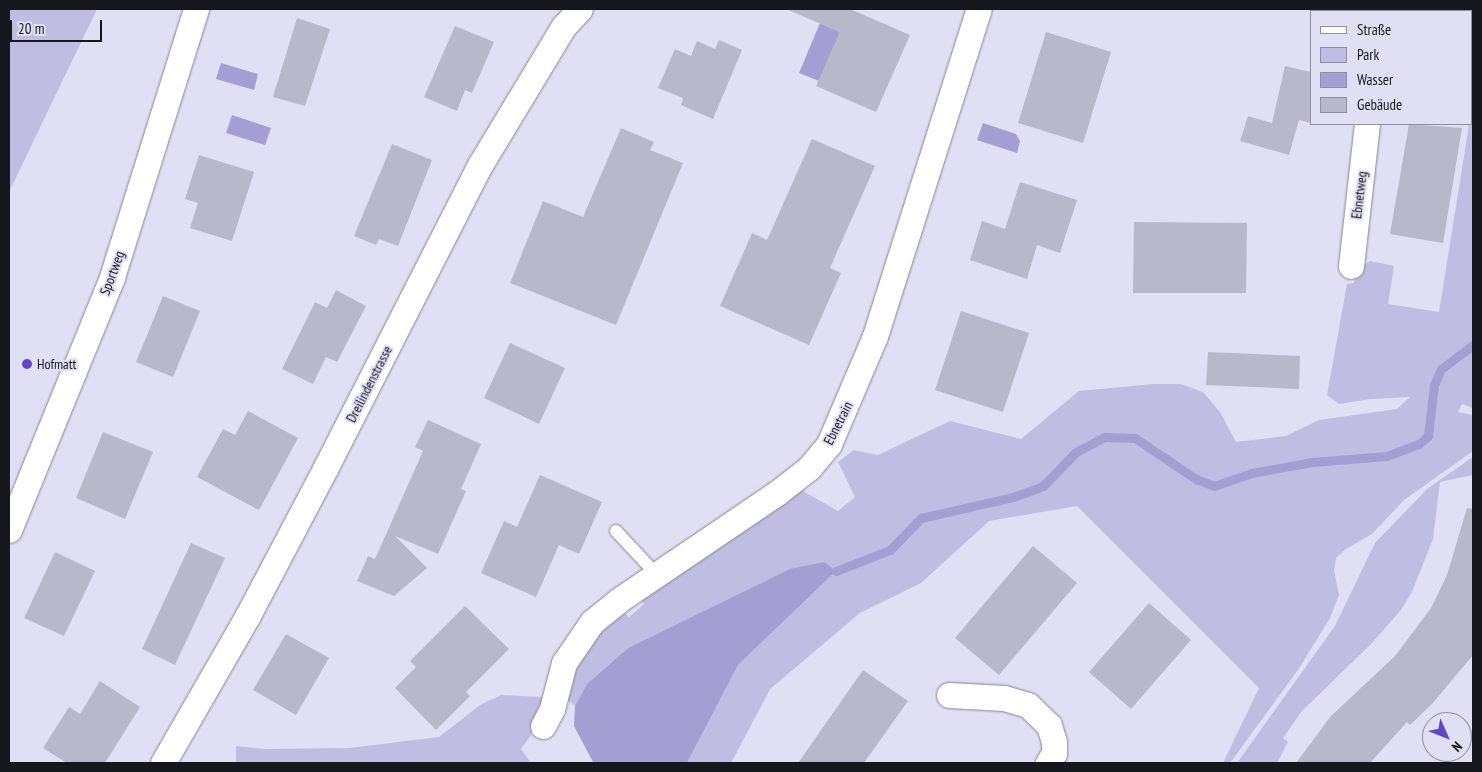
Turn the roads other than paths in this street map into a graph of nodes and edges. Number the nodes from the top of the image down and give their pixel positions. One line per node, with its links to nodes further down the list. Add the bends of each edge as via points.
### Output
1 (196, 9): 6 (street, Sportweg, via 112,277)
2 (580, 9): 11 (street, Dreilindenstrasse, via 564,26 480,165 322,476)
3 (979, 9): 8 (street, Ebnetrain, via 875,336 829,444 809,468 777,493)
4 (1367, 125): 5 (street, Ebnetweg)
5 (1351, 266)
6 (9, 530)
7 (616, 531): 8 (lane)
8 (657, 576): 10 (street, Ebnetrain, via 618,600 577,640 564,664 552,709)
9 (949, 695): 12 (street, via 1004,698 1028,705 1049,726 1054,754)
10 (543, 726)
11 (163, 763)
12 (1048, 763)

